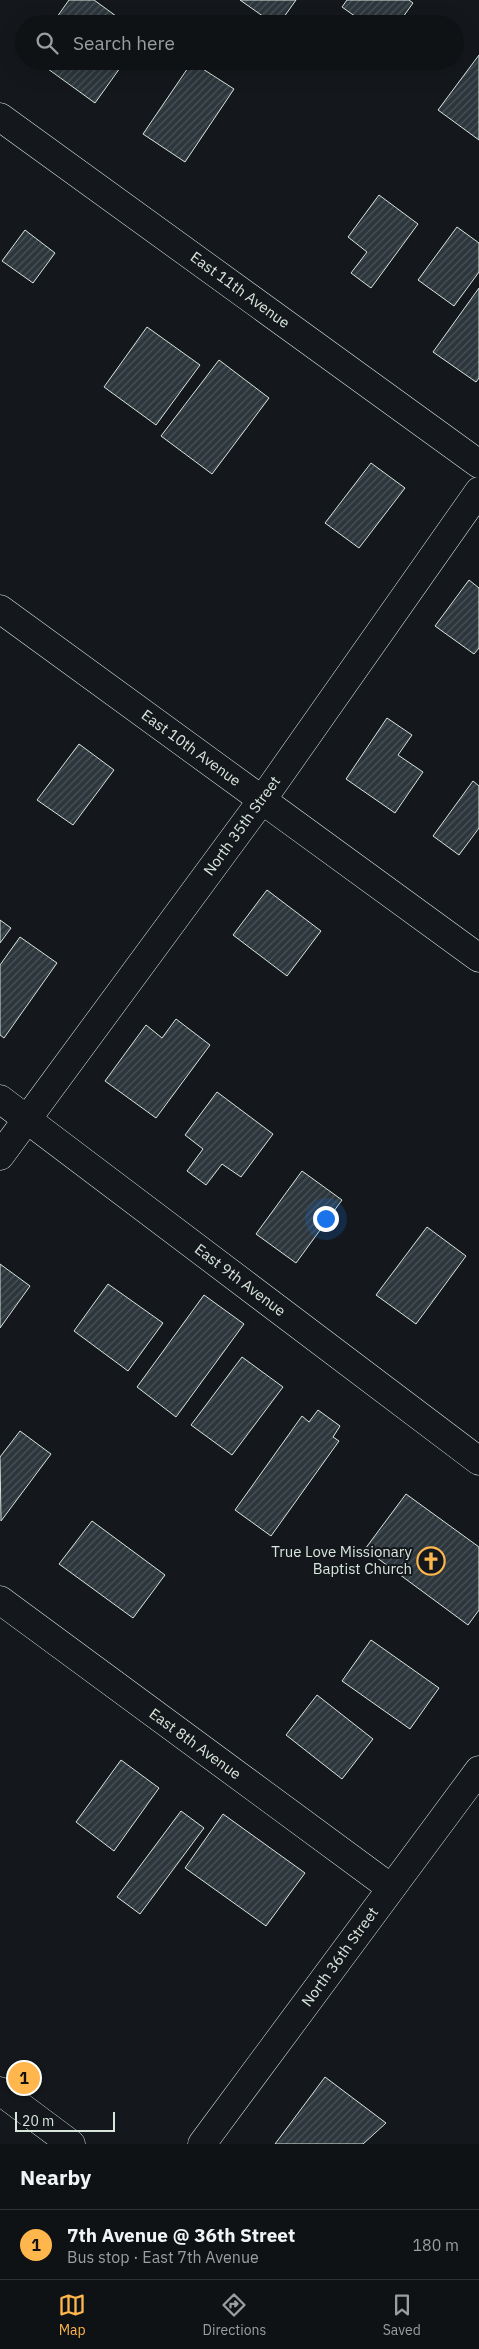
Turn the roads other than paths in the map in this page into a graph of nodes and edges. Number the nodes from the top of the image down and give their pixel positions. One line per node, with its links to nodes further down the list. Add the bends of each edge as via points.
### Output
1 (0, 117): 2 (street, East 11th Avenue)
2 (479, 464)
3 (479, 491): 5 (street, North 35th Street)
4 (0, 609): 5 (street, East 10th Avenue)
5 (262, 800): 6 (street, East 10th Avenue); 8 (street, North 35th Street)
6 (479, 958)
7 (0, 1099): 8 (street, East 9th Avenue)
8 (28, 1119): 9 (street, North 35th Street); 10 (street, East 9th Avenue)
9 (0, 1156)
10 (479, 1461)
11 (0, 1600): 13 (street, East 8th Avenue)
12 (479, 1770): 13 (street, North 36th Street)
13 (390, 1888): 16 (street, North 36th Street)
14 (0, 2091): 15 (street)
15 (71, 2144)
16 (202, 2144)

